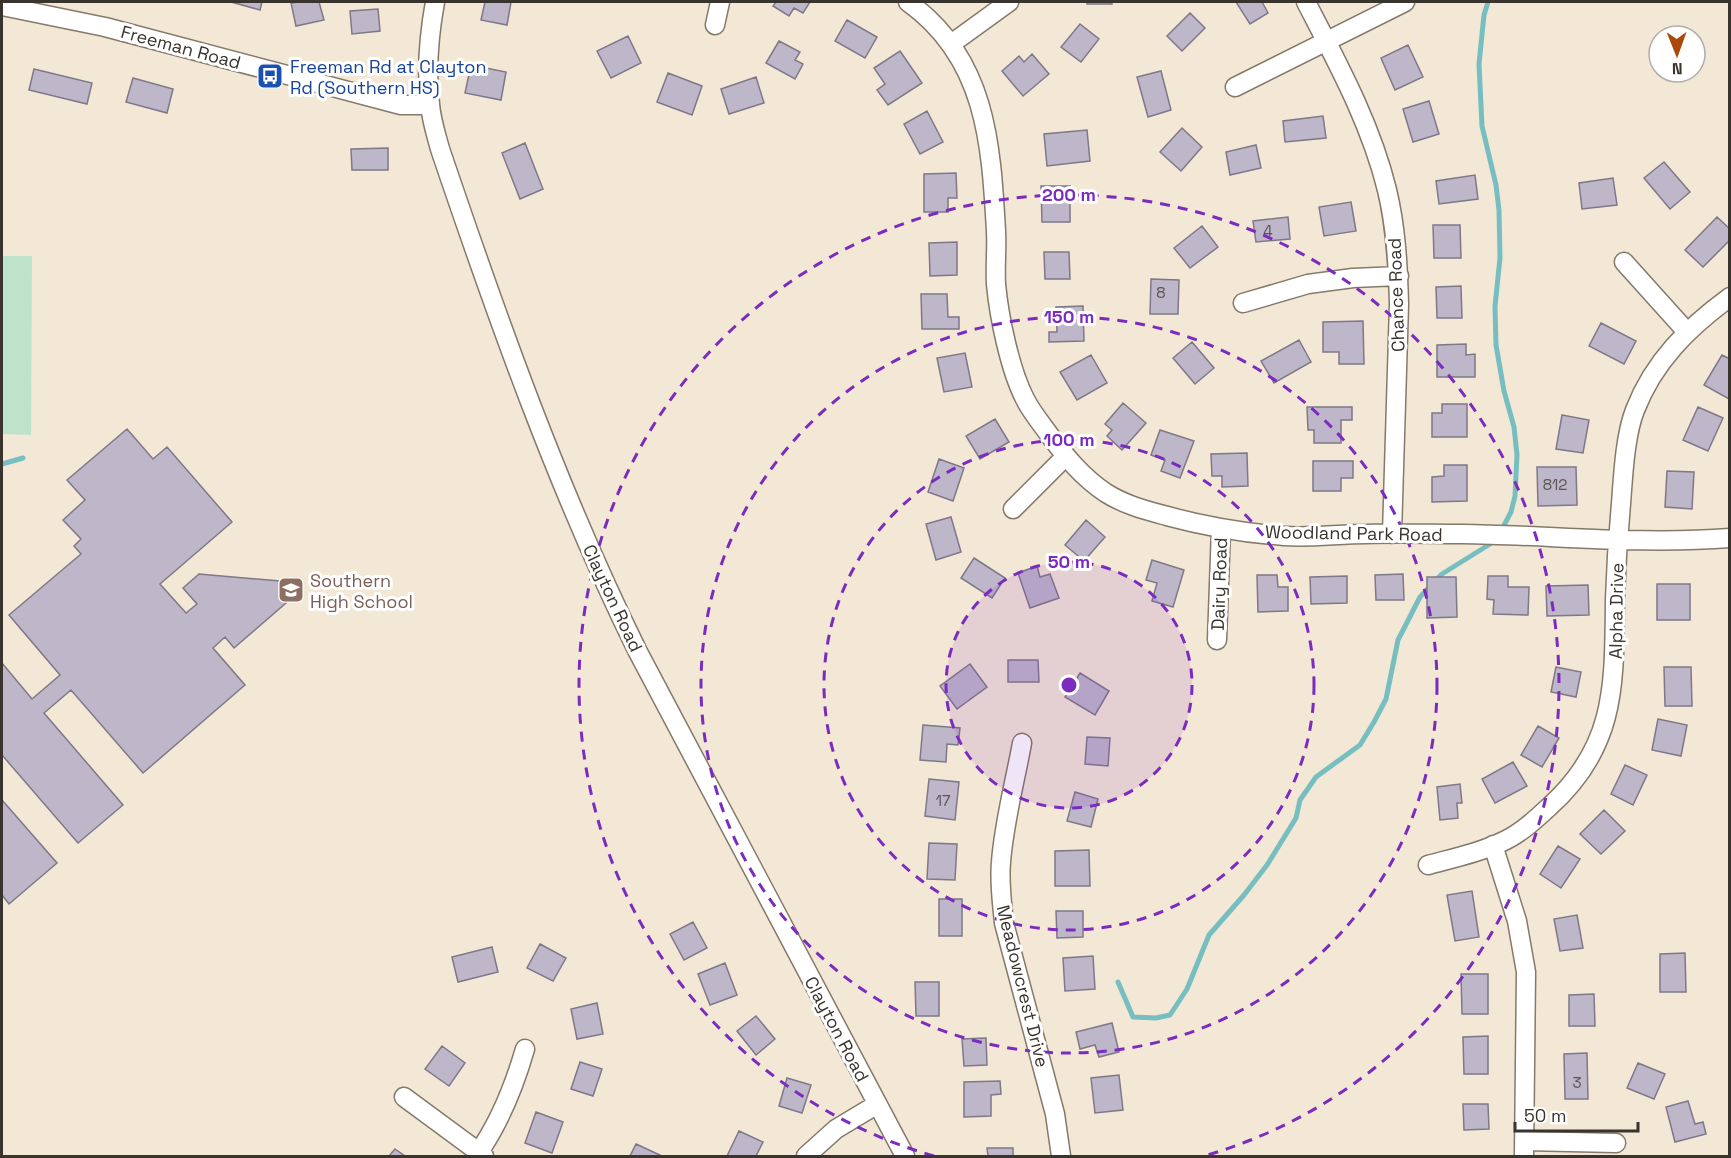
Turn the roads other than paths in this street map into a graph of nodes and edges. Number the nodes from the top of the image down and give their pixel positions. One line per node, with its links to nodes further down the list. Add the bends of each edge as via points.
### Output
1 (435, 2): 12 (street, Clayton Road, via 429,57)
2 (720, 2): 8 (street)
3 (908, 2): 10 (street, Woodland Park Road, via 931,20)
4 (1009, 2): 10 (street)
5 (1306, 2): 9 (street, Chance Road)
6 (1405, 2): 9 (street)
7 (2, 6): 12 (street, Freeman Road, via 105,27 401,105)
8 (715, 25)
9 (1327, 41): 11 (street); 14 (street, Chance Road, via 1382,171)
10 (951, 44): 18 (street, Woodland Park Road, via 981,104 988,132 996,284 1009,354 1024,398)
11 (1235, 87)
12 (430, 105): 30 (street, Clayton Road, via 466,226 543,438 589,548 638,652)
13 (1624, 262): 17 (street)
14 (1398, 276): 16 (street, via 1308,284); 21 (street, Chance Road)
15 (1730, 297): 17 (street, Alpha Drive)
16 (1243, 303)
17 (1686, 332): 23 (street, Alpha Drive, via 1662,360 1635,410)
18 (1065, 457): 19 (street); 20 (street, Woodland Park Road, via 1090,481 1123,503)
19 (1013, 509)
20 (1221, 528): 21 (street, Woodland Park Road, via 1285,536); 24 (street, Dairy Road)
21 (1392, 534): 23 (street, Woodland Park Road)
22 (1730, 538): 23 (street, Woodland Park Road)
23 (1617, 540): 26 (street, Alpha Drive, via 1615,664 1602,732 1568,791 1536,820 1508,840)
24 (1217, 640)
25 (1022, 743): 36 (street, Meadowcrest Drive, via 1004,837 1000,893 1004,922 1055,1114)
26 (1493, 845): 27 (street, Alpha Drive); 32 (street, via 1517,921 1526,972)
27 (1428, 865)
28 (525, 1049): 33 (street, via 514,1085)
29 (404, 1097): 33 (street)
30 (876, 1105): 34 (street, via 836,1129); 35 (street, Clayton Road)
31 (1616, 1143): 32 (street)
32 (1524, 1149)
33 (480, 1155)
34 (806, 1156)
35 (905, 1156)
36 (1061, 1156)

